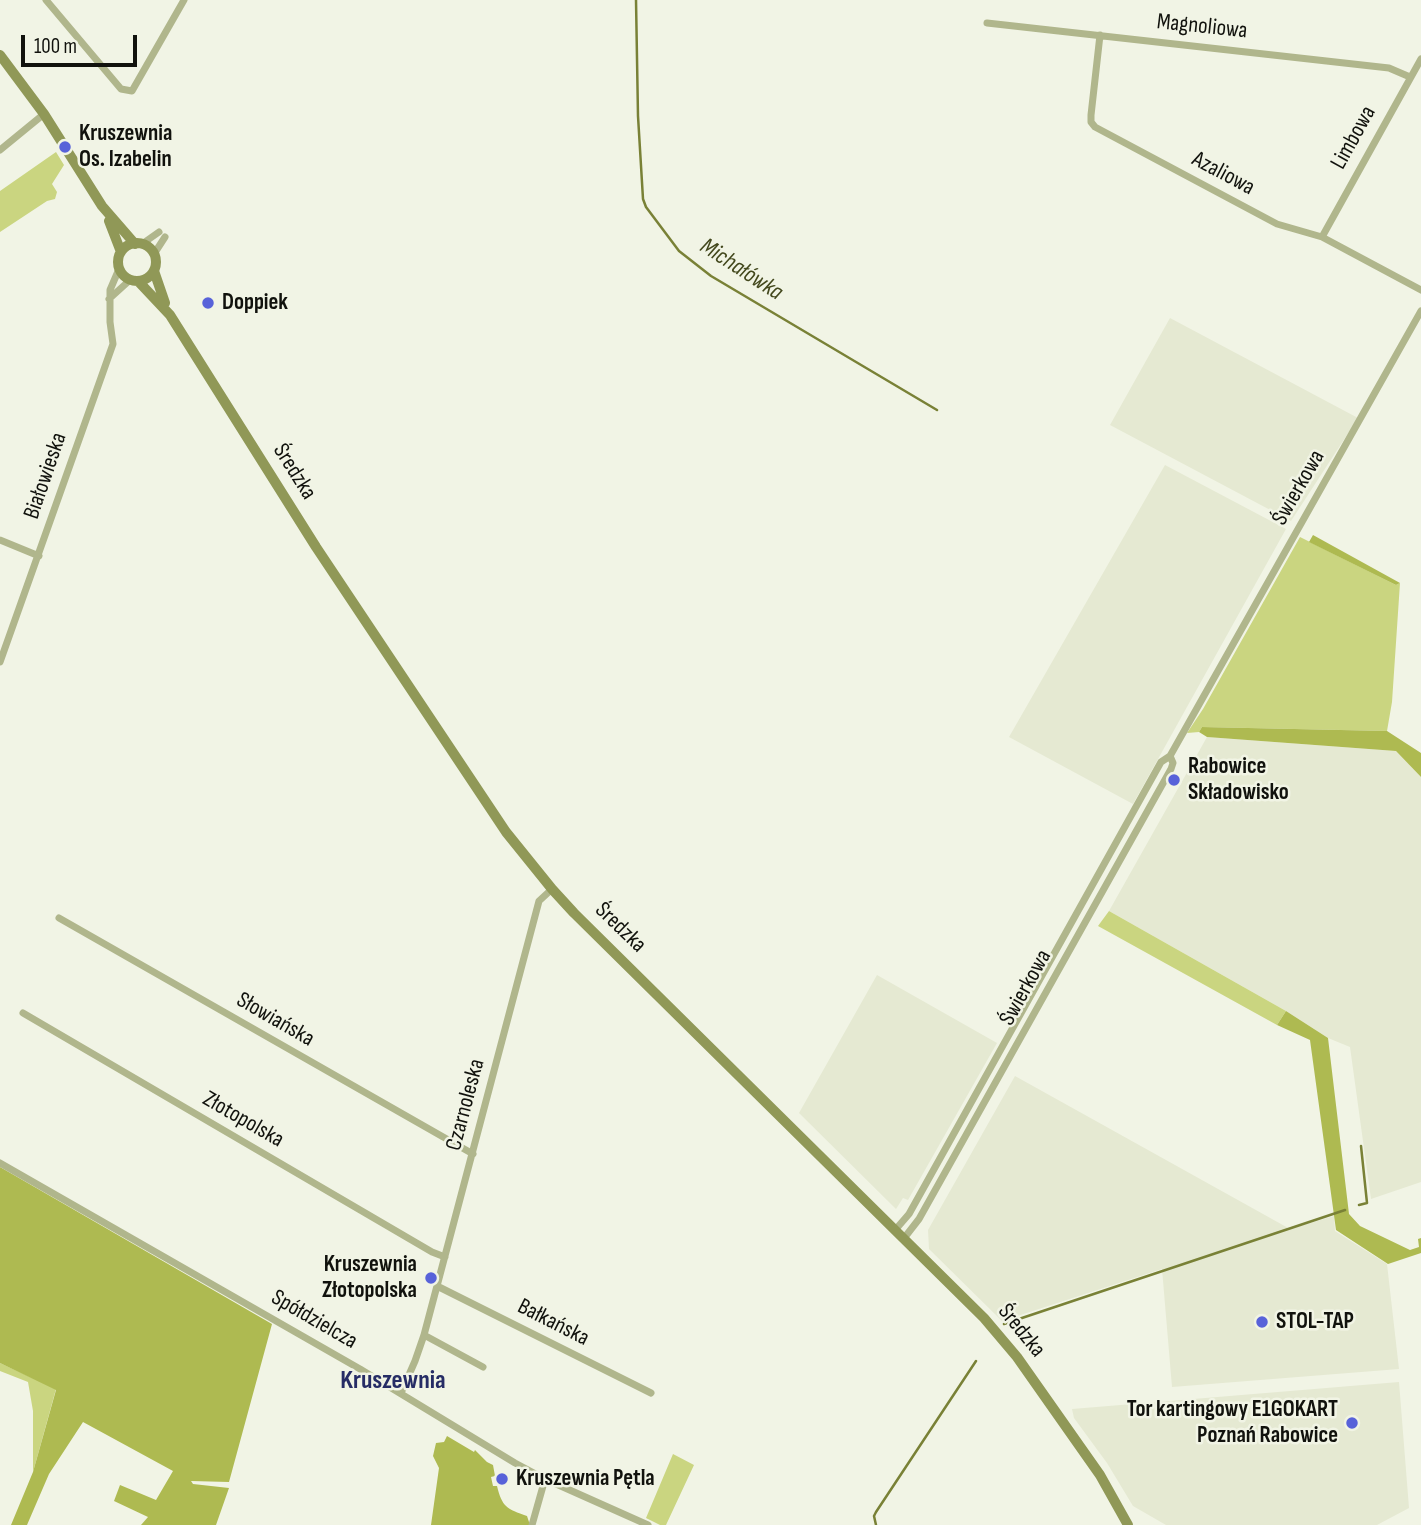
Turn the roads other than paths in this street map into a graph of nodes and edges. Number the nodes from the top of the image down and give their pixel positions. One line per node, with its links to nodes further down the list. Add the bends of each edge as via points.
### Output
1 (46, 0): 2 (street, via 121,89 132,91)
2 (184, 0)
3 (987, 23): 4 (street, Magnoliowa)
4 (1100, 35): 7 (street, Magnoliowa, via 1389,68); 11 (street, Azaliowa, via 1091,115 1095,127 1277,224)
5 (0, 55): 8 (street)
6 (1421, 59): 7 (street, Limbowa)
7 (1410, 77): 11 (street, Limbowa)
8 (44, 114): 9 (street); 10 (street)
9 (0, 149)
10 (102, 206): 12 (street); 13 (street)
11 (1322, 237): 18 (street, Azaliowa)
12 (139, 244): 13 (street); 14 (street); 14 (street, via 162,234)
13 (121, 251): 15 (street)
14 (154, 254): 16 (street)
15 (119, 270): 17 (street); 19 (street, Białowieska)
16 (154, 271): 17 (street); 21 (street, Średzka)
17 (134, 281): 19 (street); 21 (street, Średzka)
18 (1421, 290)
19 (109, 299): 23 (street, Białowieska, via 113,344)
20 (1421, 311): 25 (street, Świerkowa)
21 (170, 315): 26 (street, Średzka, via 323,558 506,832)
22 (0, 540): 23 (street)
23 (39, 556): 24 (street, Białowieska)
24 (0, 663)
25 (1170, 756): 31 (street, Świerkowa, via 1161,762); 31 (street, Świerkowa, via 1171,769 919,1219)
26 (552, 889): 29 (street, Czarnoleska, via 539,901); 31 (street, Średzka)
27 (59, 918): 29 (street, Słowiańska)
28 (23, 1013): 32 (street, Złotopolska)
29 (473, 1154): 32 (street, Czarnoleska)
30 (0, 1163): 36 (street, Spółdzielcza)
31 (901, 1233): 41 (street, Średzka, via 1010,1348 1095,1467)
32 (445, 1257): 33 (street, Czarnoleska)
33 (437, 1286): 34 (street, Czarnoleska); 37 (street, Bałkańska)
34 (424, 1335): 35 (street); 36 (street, Czarnoleska)
35 (483, 1367)
36 (401, 1393): 38 (street, Spółdzielcza)
37 (651, 1393)
38 (545, 1479): 39 (street); 40 (street, Spółdzielcza)
39 (532, 1525)
40 (648, 1525)
41 (1128, 1525)

